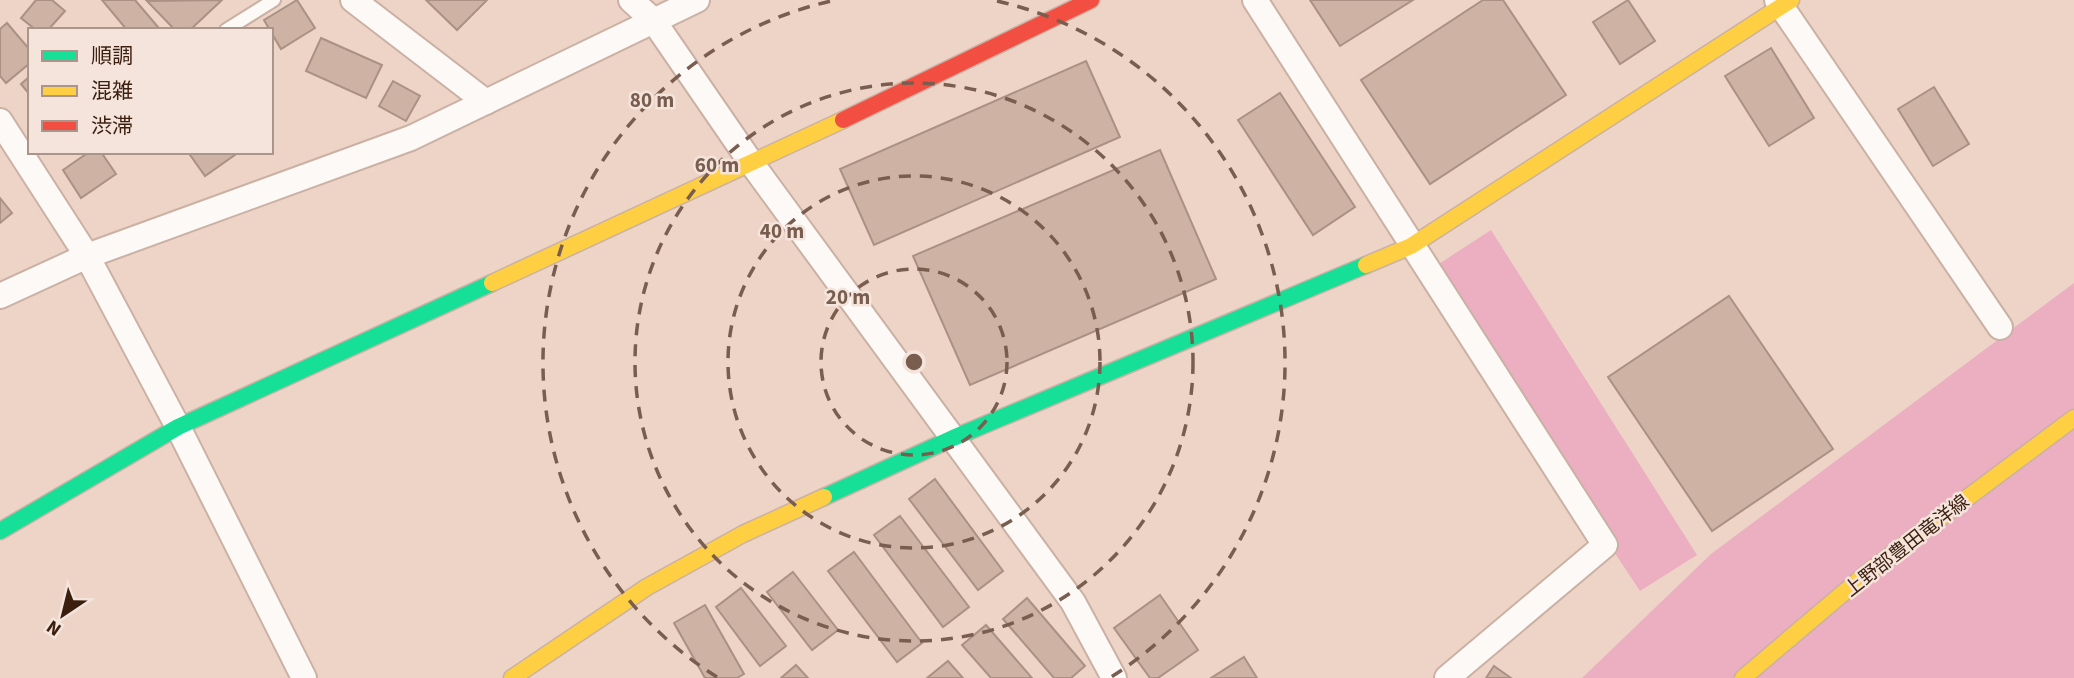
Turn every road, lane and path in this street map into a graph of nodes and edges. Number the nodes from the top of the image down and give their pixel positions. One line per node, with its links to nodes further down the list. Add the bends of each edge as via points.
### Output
1 (274, 0): 9 (lane)
2 (353, 0): 10 (street)
3 (631, 0): 8 (street)
4 (697, 0): 8 (street)
5 (1091, 0): 13 (street)
6 (1255, 0): 14 (street)
7 (1783, 2): 14 (street); 17 (street)
8 (653, 20): 10 (street); 13 (street)
9 (229, 28)
10 (486, 103): 15 (street, via 411,138)
11 (0, 121): 12 (street)
12 (27, 154): 15 (street)
13 (752, 164): 19 (street); 20 (street)
14 (1411, 246): 20 (street); 25 (street, via 1605,545)
15 (87, 256): 16 (street); 19 (street)
16 (0, 296)
17 (2000, 327)
18 (2074, 418): 26 (street, 上野部豊田竜洋線, via 1868,572)
19 (178, 427): 21 (street); 22 (street)
20 (953, 438): 23 (street, via 743,534 647,587); 24 (street, via 1073,602)
21 (0, 531)
22 (304, 678)
23 (512, 678)
24 (1114, 678)
25 (1447, 678)
26 (1743, 678)

